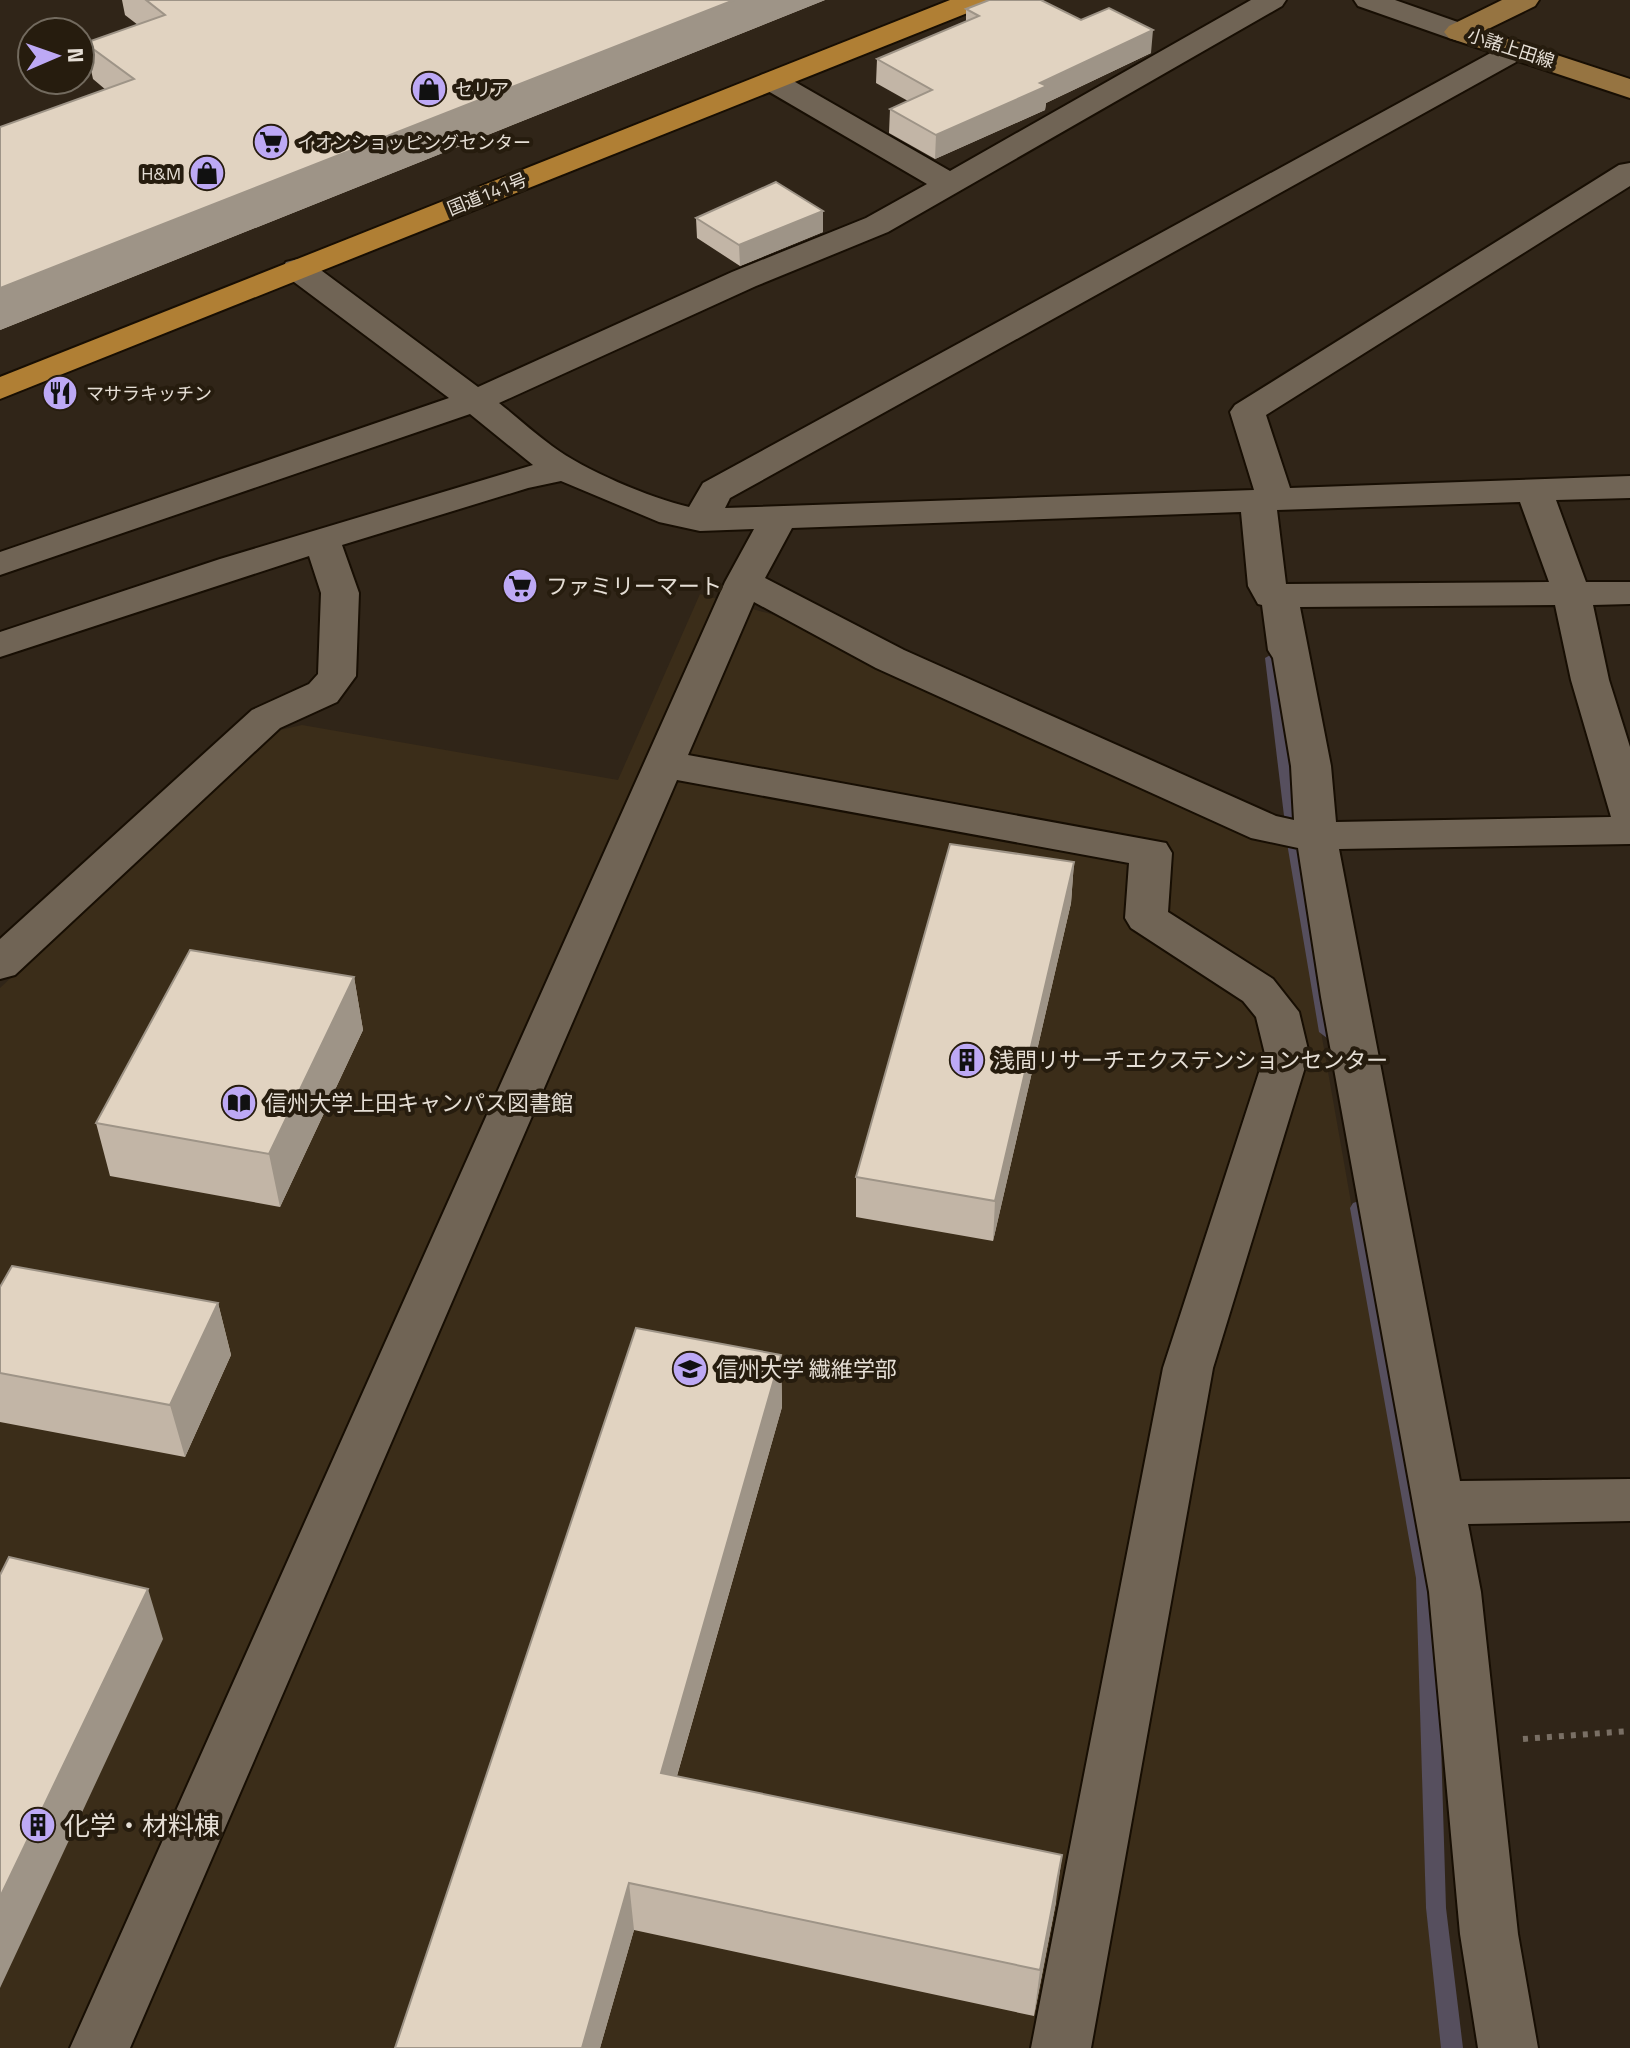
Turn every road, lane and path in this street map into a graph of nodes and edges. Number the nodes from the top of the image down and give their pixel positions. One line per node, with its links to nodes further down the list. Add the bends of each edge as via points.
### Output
1 (975, 0): 7 (highway, 国道141号)
2 (1272, 0): 10 (street)
3 (1368, 0): 5 (street)
4 (1525, 0): 5 (main road, 小諸上田線)
5 (1459, 32): 6 (main road, 小諸上田線)
6 (1517, 50): 8 (main road, 小諸上田線); 19 (street, via 716,491)
7 (772, 81): 10 (street); 11 (highway, 国道141号)
8 (1630, 89)
9 (1630, 172): 17 (street, via 1247,412)
10 (950, 184): 13 (street, via 877,225)
11 (298, 269): 12 (highway, 国道141号); 13 (street)
12 (0, 389)
13 (475, 401): 14 (street); 21 (street)
14 (565, 470): 19 (street, via 659,511); 20 (street, via 522,478)
15 (1630, 487): 16 (street)
16 (1534, 490): 17 (street); 23 (street)
17 (1266, 500): 18 (street); 25 (street, via 1267,586 1271,596)
18 (779, 517): 19 (street); 22 (street)
19 (700, 520)
20 (322, 540): 26 (street); 31 (street, via 340,593 337,676 323,693 266,719)
21 (0, 564)
22 (744, 582): 27 (street); 30 (street, via 890,659 1266,828)
23 (1571, 592): 24 (street); 25 (street); 28 (street, via 1590,680)
24 (1630, 593)
25 (1279, 596): 30 (street, via 1311,766)
26 (0, 645)
27 (664, 764): 36 (street); 37 (street, via 1151,853 1146,918 1258,990 1277,1012 1287,1054 1188,1368)
28 (1630, 814)
29 (1630, 830): 30 (street)
30 (1304, 835): 33 (street, via 1343,997)
31 (0, 964)
32 (1630, 1500): 33 (street)
33 (1439, 1503): 35 (street, via 1455,1592)
34 (1630, 1731): 35 (path)
35 (1470, 1743): 38 (street, via 1489,1934)
36 (100, 2048)
37 (1061, 2048)
38 (1508, 2048)

